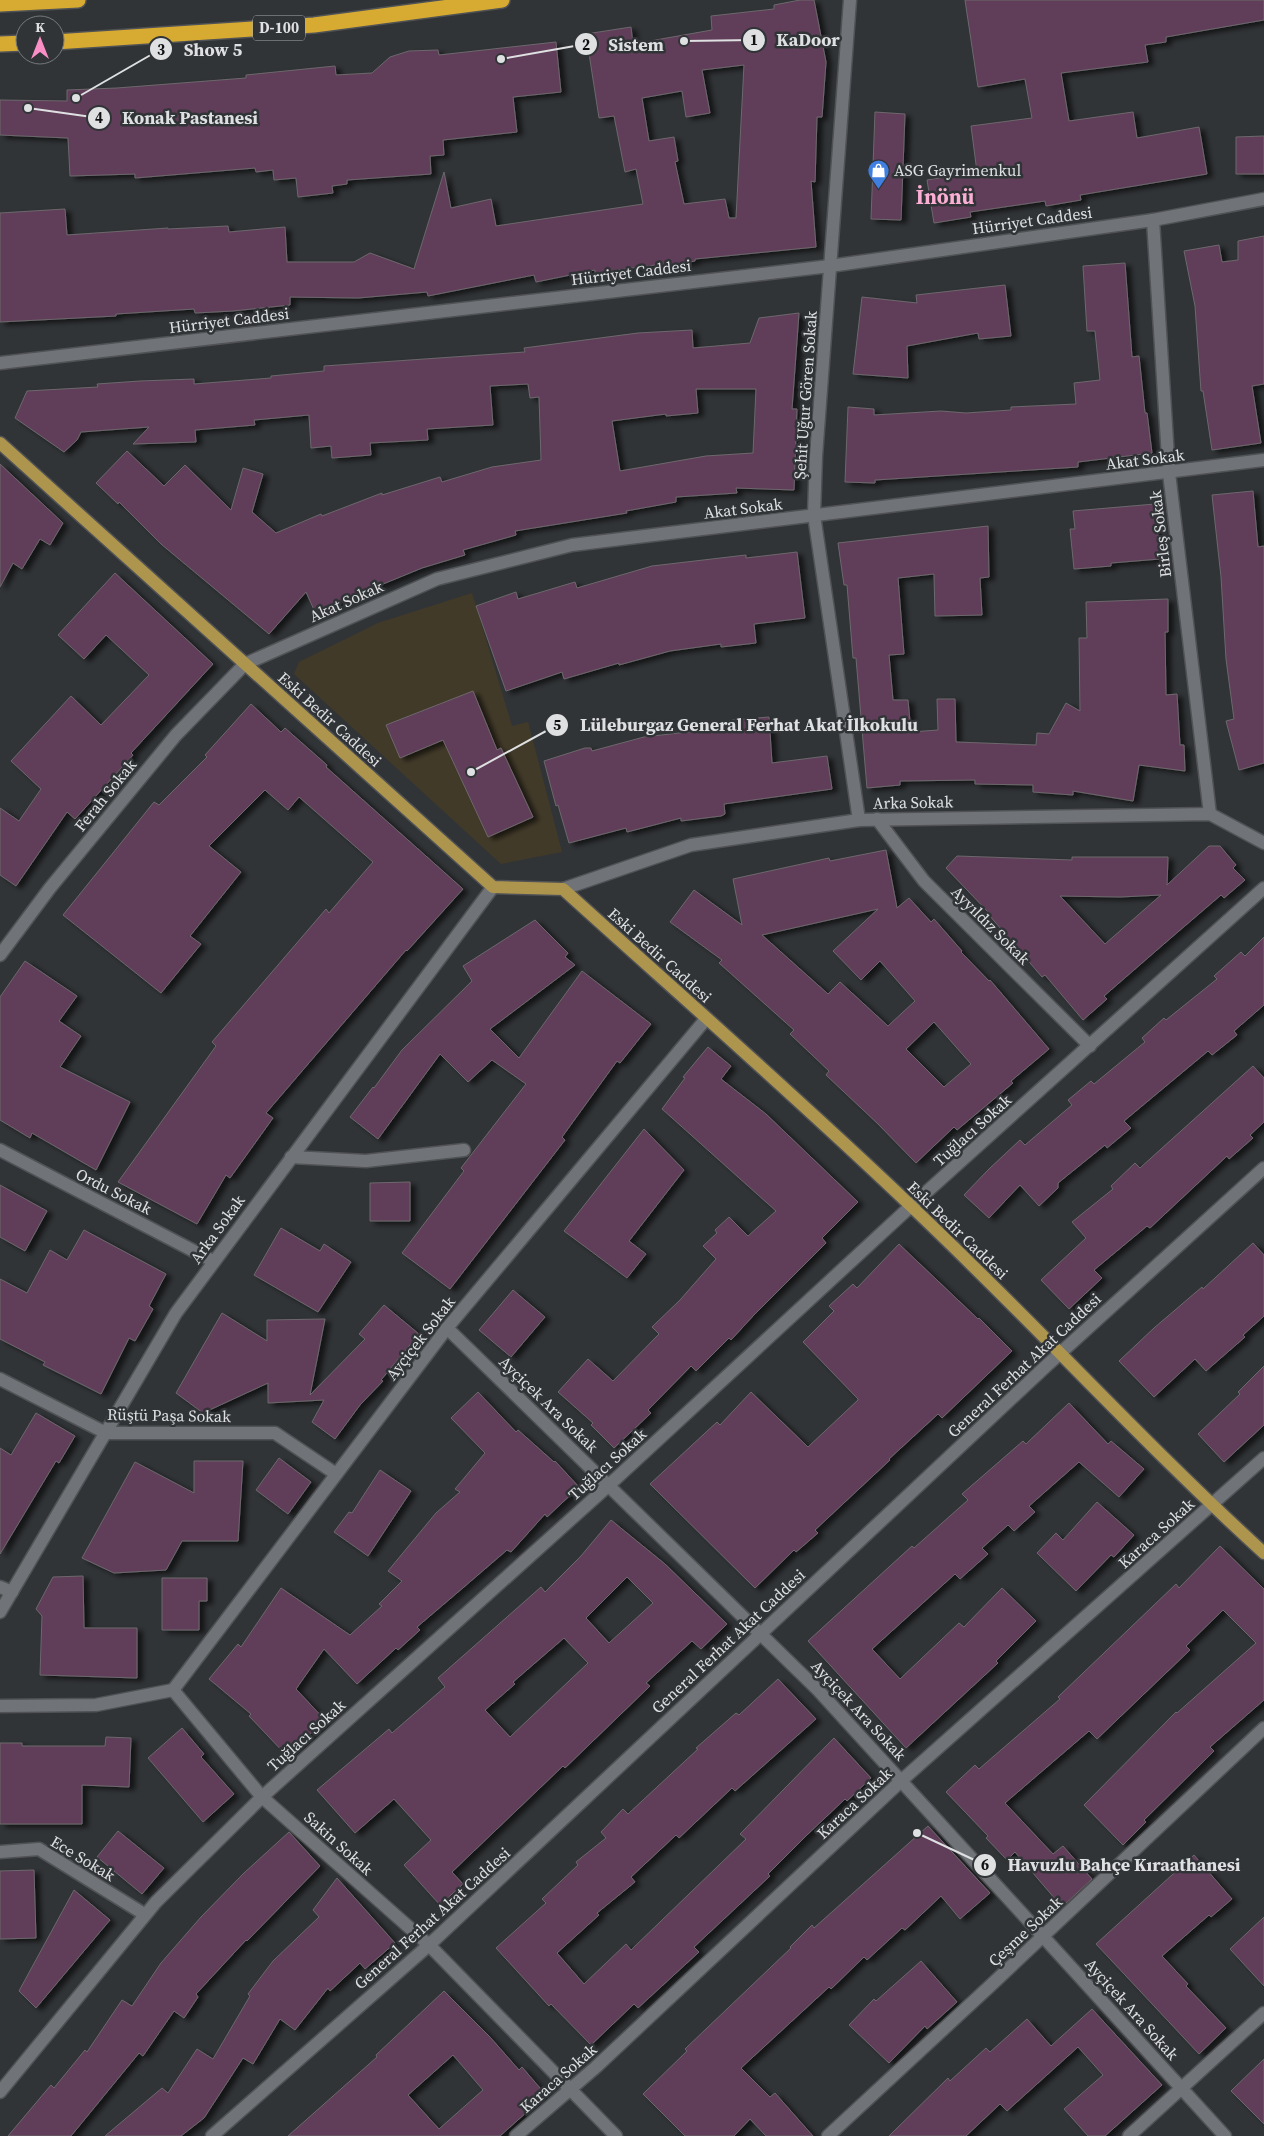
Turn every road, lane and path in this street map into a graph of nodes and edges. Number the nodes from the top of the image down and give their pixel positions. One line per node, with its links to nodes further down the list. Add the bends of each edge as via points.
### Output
1 (78, 0): 4 (highway)
2 (502, 0): 5 (highway, D-100, via 314,25)
3 (850, 0): 10 (street, Şehit Uğur Gören Sokak)
4 (0, 4)
5 (65, 41)
6 (15, 43): 7 (highway)
7 (0, 44)
8 (1264, 199): 9 (street, Hürriyet Caddesi)
9 (1153, 220): 10 (street, Hürriyet Caddesi); 14 (street, Birleş Sokak)
10 (830, 266): 11 (street, Hürriyet Caddesi); 15 (street, Şehit Uğur Gören Sokak)
11 (0, 363)
12 (0, 443): 16 (main road, Eski Bedir Caddesi)
13 (1264, 460): 14 (street, Akat Sokak)
14 (1169, 473): 15 (street, Akat Sokak); 17 (street, Birleş Sokak)
15 (814, 515): 16 (street, Akat Sokak, via 572,545 437,578); 19 (street, Şehit Uğur Gören Sokak)
16 (245, 664): 21 (main road, Eski Bedir Caddesi); 24 (street, Ferah Sokak, via 176,735 50,888)
17 (1210, 814): 18 (street, Arka Sokak); 20 (street, Arka Sokak)
18 (878, 819): 19 (street, Arka Sokak); 26 (street, Ayyıldız Sokak, via 924,881)
19 (859, 820): 23 (street, Arka Sokak, via 691,845)
20 (1264, 843)
21 (493, 887): 23 (main road); 29 (street, Arka Sokak)
22 (1264, 888): 26 (street, Tuğlacı Sokak)
23 (563, 889): 25 (main road, Eski Bedir Caddesi)
24 (0, 955)
25 (706, 1018): 31 (main road, Eski Bedir Caddesi); 33 (street, Ayçiçek Sokak)
26 (1090, 1046): 31 (street, Tuğlacı Sokak)
27 (0, 1150): 32 (street, Ordu Sokak)
28 (464, 1150): 29 (street, via 366,1161)
29 (291, 1156): 32 (street, Arka Sokak)
30 (1264, 1168): 34 (street, General Ferhat Akat Caddesi)
31 (911, 1206): 34 (main road, Eski Bedir Caddesi); 39 (street, Tuğlacı Sokak)
32 (213, 1261): 36 (street, Arka Sokak, via 176,1313)
33 (446, 1328): 38 (street, Ayçiçek Sokak); 39 (street, Ayçiçek Ara Sokak)
34 (1061, 1352): 40 (main road, Eski Bedir Caddesi); 44 (street, General Ferhat Akat Caddesi)
35 (0, 1379): 36 (street, Rüştü Paşa Sokak)
36 (106, 1433): 38 (street, Rüştü Paşa Sokak, via 275,1433); 42 (street, Arka Sokak)
37 (1264, 1458): 40 (street, Karaca Sokak)
38 (336, 1474): 45 (street, Ayçiçek Sokak)
39 (609, 1485): 44 (street, Ayçiçek Ara Sokak); 49 (street, Tuğlacı Sokak)
40 (1212, 1505): 41 (main road, Eski Bedir Caddesi); 48 (street, Karaca Sokak)
41 (1264, 1553)
42 (6, 1590): 43 (street, Arka Sokak)
43 (0, 1612)
44 (760, 1633): 48 (street, Ayçiçek Ara Sokak); 53 (street, General Ferhat Akat Caddesi)
45 (173, 1690): 46 (street, via 96,1705); 49 (street, Sakin Sokak)
46 (0, 1706)
47 (1264, 1728): 52 (street, Çeşme Sokak)
48 (902, 1780): 52 (street, Ayçiçek Ara Sokak); 56 (street, Karaca Sokak)
49 (262, 1796): 51 (street, Tuğlacı Sokak); 53 (street, Sakin Sokak)
50 (0, 1852): 51 (street, Ece Sokak, via 39,1849)
51 (144, 1914): 57 (street, Tuğlacı Sokak)
52 (1044, 1936): 55 (street, Ayçiçek Ara Sokak); 61 (street, Çeşme Sokak)
53 (429, 1945): 56 (street, Sakin Sokak); 58 (street, General Ferhat Akat Caddesi)
54 (1264, 2013): 55 (street)
55 (1182, 2089): 62 (street); 63 (street, Ayçiçek Ara Sokak)
56 (569, 2090): 59 (street, Karaca Sokak); 60 (street, Sakin Sokak)
57 (0, 2092)
58 (212, 2136)
59 (516, 2136)
60 (616, 2136)
61 (828, 2136)
62 (1129, 2136)
63 (1226, 2136)

